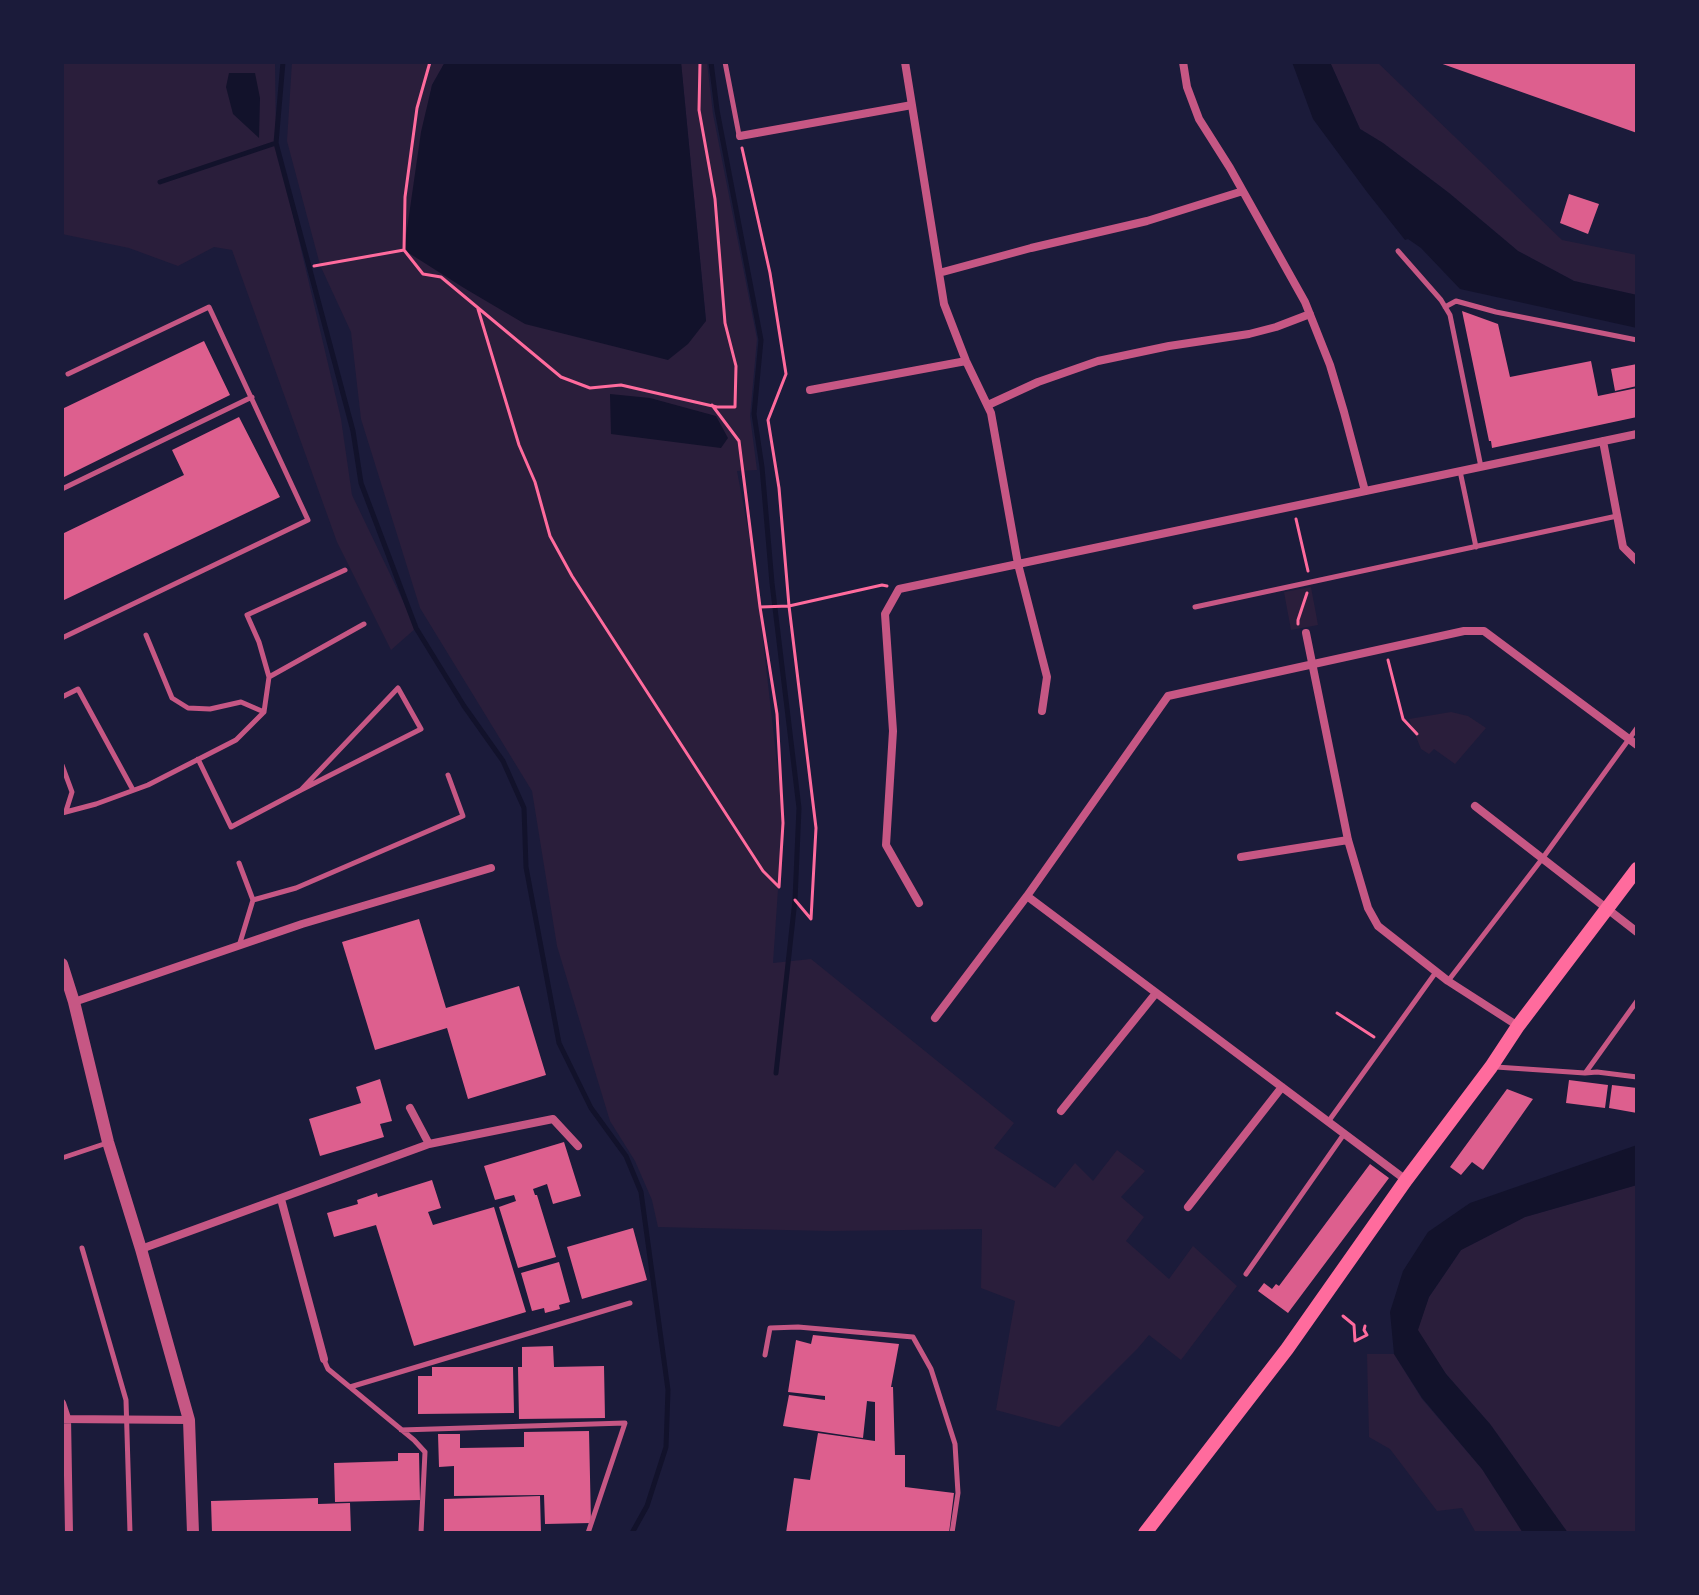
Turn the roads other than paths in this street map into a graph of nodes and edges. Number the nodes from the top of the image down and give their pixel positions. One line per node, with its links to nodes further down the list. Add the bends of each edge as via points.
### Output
1 (725, 62): 5 (lane)
2 (905, 62): 4 (street)
3 (1183, 62): 6 (street, via 1199,119)
4 (912, 105): 5 (street); 8 (street)
5 (740, 136)
6 (1243, 191): 8 (street); 10 (street)
7 (1398, 251): 9 (lane)
8 (939, 273): 12 (street, via 944,304)
9 (1445, 307): 11 (lane, via 1456,301); 19 (lane)
10 (1310, 314): 16 (street, via 1249,334 1098,361); 22 (street)
11 (1637, 340)
12 (966, 361): 14 (street); 16 (street)
13 (68, 374): 15 (lane, via 209,307)
14 (810, 390)
15 (252, 397): 21 (lane); 32 (lane, via 308,520)
16 (988, 405): 26 (street)
17 (1637, 434): 18 (street)
18 (1603, 441): 19 (street); 23 (street)
19 (1481, 467): 20 (street)
20 (1460, 471): 22 (street); 24 (lane)
21 (62, 489)
22 (1365, 491): 26 (street)
23 (1617, 516): 24 (lane); 25 (street, via 1623,547)
24 (1476, 547): 28 (lane)
25 (1637, 561)
26 (1018, 564): 36 (street, via 1047,677); 56 (street, via 899,589 885,614 893,731 886,845)
27 (345, 570): 34 (lane, via 247,615)
28 (1195, 607)
29 (364, 624): 34 (lane)
30 (1306, 633): 33 (street)
31 (146, 635): 37 (lane, via 172,698 188,708 241,702)
32 (62, 638)
33 (1313, 664): 39 (street, via 1484,631); 48 (street); 54 (street, via 1168,696)
34 (269, 677): 37 (lane)
35 (62, 697): 44 (lane, via 78,689)
36 (1042, 711)
37 (264, 712): 41 (lane, via 236,740)
38 (1637, 728): 39 (lane)
39 (1628, 739): 40 (street); 50 (lane)
40 (1637, 745)
41 (198, 759): 44 (lane); 45 (lane, via 231,827)
42 (62, 765): 47 (lane, via 72,792)
43 (448, 775): 55 (lane, via 463,816 296,888)
44 (133, 790): 47 (lane)
45 (301, 790): 45 (lane, via 350,740 398,688 421,729)
46 (1475, 806): 50 (street)
47 (64, 812)
48 (1348, 840): 49 (street); 61 (street, via 1378,926)
49 (1241, 857)
50 (1542, 859): 57 (street); 62 (lane)
51 (239, 863): 55 (lane)
52 (491, 868): 59 (street)
53 (1637, 869): 57 (main road)
54 (1027, 896): 63 (street); 66 (street)
55 (253, 900): 59 (lane)
56 (919, 903)
57 (1606, 910): 58 (street); 67 (main road)
58 (1637, 932)
59 (239, 947): 65 (street)
60 (62, 964): 65 (street)
61 (1436, 972): 62 (street); 74 (lane)
62 (1448, 981): 67 (street)
63 (1156, 993): 71 (street); 73 (street)
64 (1637, 1001): 69 (lane)
65 (74, 1002): 76 (street)
66 (935, 1018)
67 (1518, 1026): 68 (main road)
68 (1491, 1067): 69 (lane); 80 (main road)
69 (1585, 1073): 70 (lane)
70 (1637, 1077)
71 (1282, 1087): 74 (street); 82 (street)
72 (410, 1108): 77 (street)
73 (1061, 1111)
74 (1328, 1122): 75 (street)
75 (1345, 1134): 80 (street); 85 (lane)
76 (108, 1142): 79 (lane); 84 (street)
77 (429, 1144): 78 (street, via 553,1119); 81 (street)
78 (578, 1146)
79 (62, 1158)
80 (1406, 1180): 101 (main road, via 1287,1349)
81 (281, 1199): 84 (street); 88 (street)
82 (1188, 1207)
83 (82, 1248): 92 (lane)
84 (141, 1249): 93 (street)
85 (1246, 1274)
86 (630, 1303): 89 (lane)
87 (765, 1355): 100 (lane, via 770,1328 913,1337 931,1369 955,1444 958,1493)
88 (324, 1359): 89 (lane)
89 (350, 1387): 94 (lane)
90 (62, 1403): 91 (street)
91 (64, 1418): 92 (street); 95 (street)
92 (127, 1419): 93 (street); 96 (lane)
93 (189, 1420): 97 (street)
94 (401, 1430): 98 (lane, via 425,1452); 99 (lane, via 625,1423)
95 (69, 1533)
96 (130, 1533)
97 (193, 1533)
98 (421, 1533)
99 (588, 1533)
100 (952, 1533)
101 (1145, 1533)

